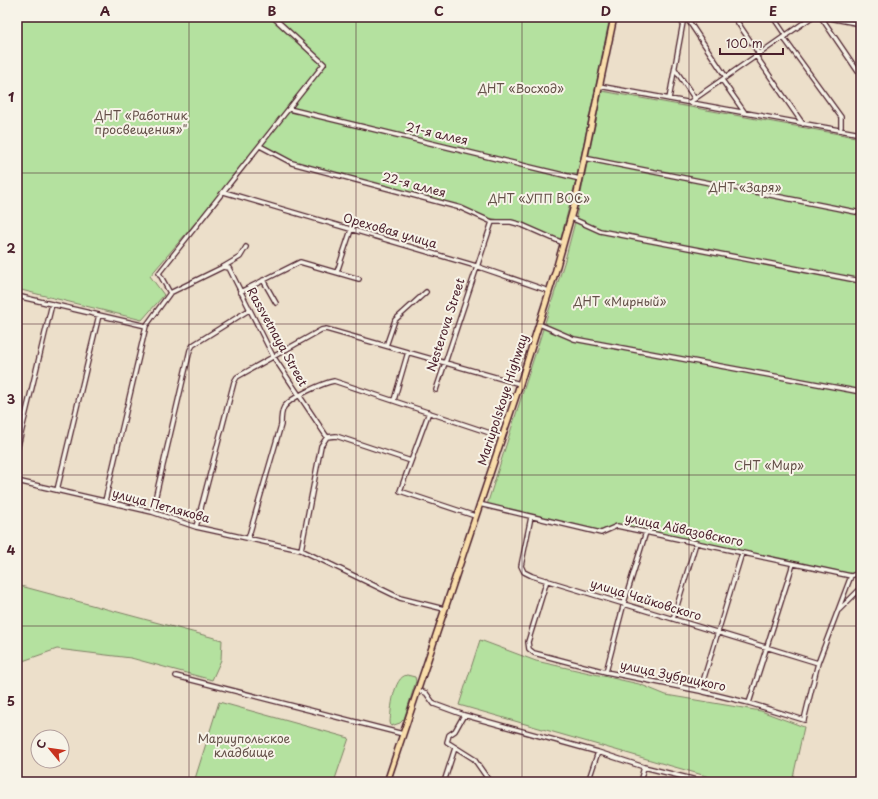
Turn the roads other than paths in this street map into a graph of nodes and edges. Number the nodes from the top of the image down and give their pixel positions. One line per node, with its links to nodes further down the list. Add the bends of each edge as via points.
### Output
1 (273, 17): 20 (street, via 324,64)
2 (614, 17): 16 (main road, Mariupolskoye Highway)
3 (685, 17): 12 (street); 14 (street)
4 (734, 17): 11 (street)
5 (773, 17): 10 (street)
6 (812, 17): 10 (street)
7 (820, 17): 13 (street)
8 (824, 17): 9 (street)
9 (861, 24)
10 (784, 36): 11 (street); 23 (street, via 842,117)
11 (757, 55): 14 (street); 22 (street)
12 (675, 69): 17 (street); 18 (street)
13 (861, 76)
14 (726, 77): 15 (street)
15 (722, 80): 18 (street); 21 (street)
16 (599, 86): 17 (street); 26 (main road, Mariupolskoye Highway)
17 (669, 98): 19 (street)
18 (695, 99): 19 (street)
19 (690, 102): 21 (street)
20 (289, 109): 25 (street); 27 (street, 21-я аллея)
21 (745, 113): 22 (street)
22 (803, 124): 24 (street)
23 (841, 128)
24 (861, 134)
25 (260, 146): 28 (street); 31 (street, 22-я аллея, via 292,163 461,208)
26 (584, 158): 27 (main road, Mariupolskoye Highway); 29 (street)
27 (580, 179): 30 (main road, Mariupolskoye Highway)
28 (224, 192): 32 (street, Ореховая улица); 44 (street, via 158,273)
29 (861, 213)
30 (571, 218): 33 (main road, Mariupolskoye Highway); 40 (street, via 600,231)
31 (492, 222): 33 (street, 22-я аллея, via 511,222); 35 (street, Nesterova Street)
32 (351, 230): 35 (street, Ореховая улица); 37 (street)
33 (563, 243): 41 (main road, Mariupolskoye Highway)
34 (246, 247): 36 (street, via 240,257)
35 (476, 266): 41 (street, Ореховая улица); 55 (street, Nesterova Street)
36 (223, 267): 42 (street, Rassvetnaya Street, via 228,268); 44 (street)
37 (337, 272): 38 (street); 39 (street, via 300,262)
38 (359, 278)
39 (263, 280): 42 (street); 46 (street)
40 (861, 281)
41 (549, 291): 50 (main road, Mariupolskoye Highway)
42 (240, 292): 48 (street, Rassvetnaya Street)
43 (426, 292): 52 (street, via 395,320)
44 (170, 293): 51 (street)
45 (17, 296): 47 (street)
46 (276, 303)
47 (52, 304): 49 (street); 64 (street)
48 (250, 310): 54 (street, Rassvetnaya Street); 70 (street, via 193,345 190,350)
49 (99, 315): 51 (street); 67 (street)
50 (539, 324): 56 (main road, Mariupolskoye Highway); 58 (street, via 574,339)
51 (146, 326): 68 (street)
52 (386, 346): 53 (street); 54 (street, via 326,329)
53 (408, 352): 55 (street); 60 (street)
54 (274, 356): 59 (street, Rassvetnaya Street); 73 (street, via 234,382)
55 (445, 362): 56 (street); 57 (street, Nesterova Street)
56 (520, 384): 63 (main road, Mariupolskoye Highway)
57 (436, 390)
58 (861, 392)
59 (298, 396): 60 (street, via 334,381); 62 (street, Rassvetnaya Street); 75 (street, via 285,406 282,412 281,425)
60 (394, 400): 61 (street)
61 (429, 412): 63 (street); 65 (street)
62 (327, 437): 65 (street, via 336,436); 77 (street, via 321,446)
63 (502, 437): 69 (main road, Mariupolskoye Highway)
64 (17, 450)
65 (411, 461): 71 (street, via 400,491)
66 (17, 481): 67 (street, улица Петлякова)
67 (57, 490): 68 (street, улица Петлякова)
68 (105, 501): 70 (street, улица Петлякова)
69 (479, 504): 71 (main road, Mariupolskoye Highway); 72 (street, улица Айвазовского)
70 (152, 512): 73 (street, улица Петлякова)
71 (475, 516): 85 (main road, Mariupolskoye Highway)
72 (531, 517): 74 (street, улица Айвазовского, via 601,532 617,526); 82 (street, улица Чайковского, via 521,566 524,572)
73 (196, 526): 75 (street, улица Петлякова)
74 (646, 532): 76 (street, улица Айвазовского); 84 (street)
75 (248, 539): 77 (street, улица Петлякова)
76 (696, 543): 78 (street, улица Айвазовского); 87 (street)
77 (301, 550): 85 (street, улица Петлякова, via 400,598)
78 (742, 553): 79 (street, улица Айвазовского); 88 (street)
79 (793, 564): 81 (street, улица Айвазовского); 89 (street)
80 (861, 572): 81 (street)
81 (851, 576): 86 (street)
82 (547, 580): 84 (street, улица Чайковского); 91 (street, улица Зубрицкого, via 528,642 529,649 537,655)
83 (861, 588): 86 (street)
84 (624, 603): 87 (street, улица Чайковского); 91 (street)
85 (444, 609): 93 (main road, Mariupolskoye Highway)
86 (838, 611): 90 (street)
87 (673, 619): 88 (street, улица Чайковского)
88 (718, 633): 89 (street, улица Чайковского); 94 (street)
89 (766, 648): 90 (street, улица Чайковского); 95 (street)
90 (818, 663): 95 (street, улица Зубрицкого, via 804,720)
91 (606, 672): 94 (street, улица Зубрицкого)
92 (176, 676): 97 (street)
93 (417, 690): 96 (street, via 426,693 434,704); 97 (main road, Mariupolskoye Highway)
94 (700, 691): 95 (street, улица Зубрицкого)
95 (749, 703)
96 (464, 715): 98 (street, via 455,731 449,735 447,742); 99 (street)
97 (403, 734): 102 (main road, Mariupolskoye Highway)
98 (455, 748): 103 (street); 104 (street, via 474,759)
99 (598, 752): 100 (street); 105 (street)
100 (644, 767): 101 (street); 106 (street)
101 (695, 781): 107 (street)
102 (387, 782)
103 (444, 782)
104 (490, 782)
105 (588, 782)
106 (640, 782)
107 (704, 782)

